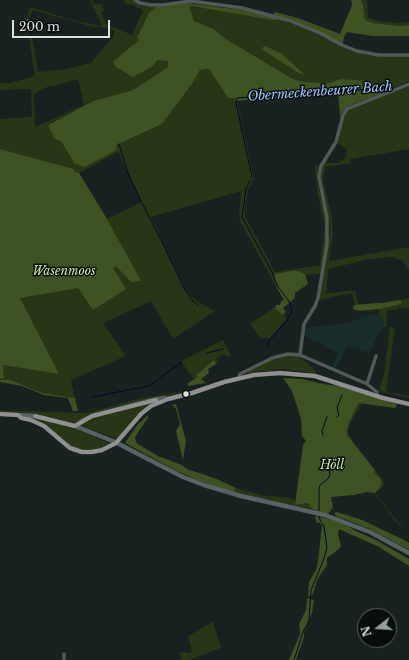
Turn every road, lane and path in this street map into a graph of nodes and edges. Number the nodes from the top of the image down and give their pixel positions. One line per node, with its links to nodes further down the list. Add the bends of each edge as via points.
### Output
1 (135, 0): 2 (street, via 151,5 191,1 242,8 288,20 357,51 379,55)
2 (409, 55)
3 (409, 84): 4 (street, via 350,107 343,115 336,142 323,163 319,182 326,209 327,244 317,302 303,327)
4 (300, 355): 6 (street, via 288,354 272,358 240,374); 7 (street)
5 (376, 356): 7 (street)
6 (239, 378): 8 (main road, via 260,374 303,374 330,380); 9 (main road)
7 (367, 384): 8 (street, via 377,392)
8 (376, 396): 10 (main road)
9 (168, 399): 12 (main road, via 145,410 116,443 95,452 73,449 44,426); 13 (main road, via 149,401 92,416)
10 (409, 404)
11 (0, 414): 12 (main road)
12 (18, 416): 13 (main road, via 47,419)
13 (75, 426): 14 (main road, via 204,485 325,515 370,532)
14 (409, 553)
15 (64, 654): 16 (street)
16 (64, 660)

